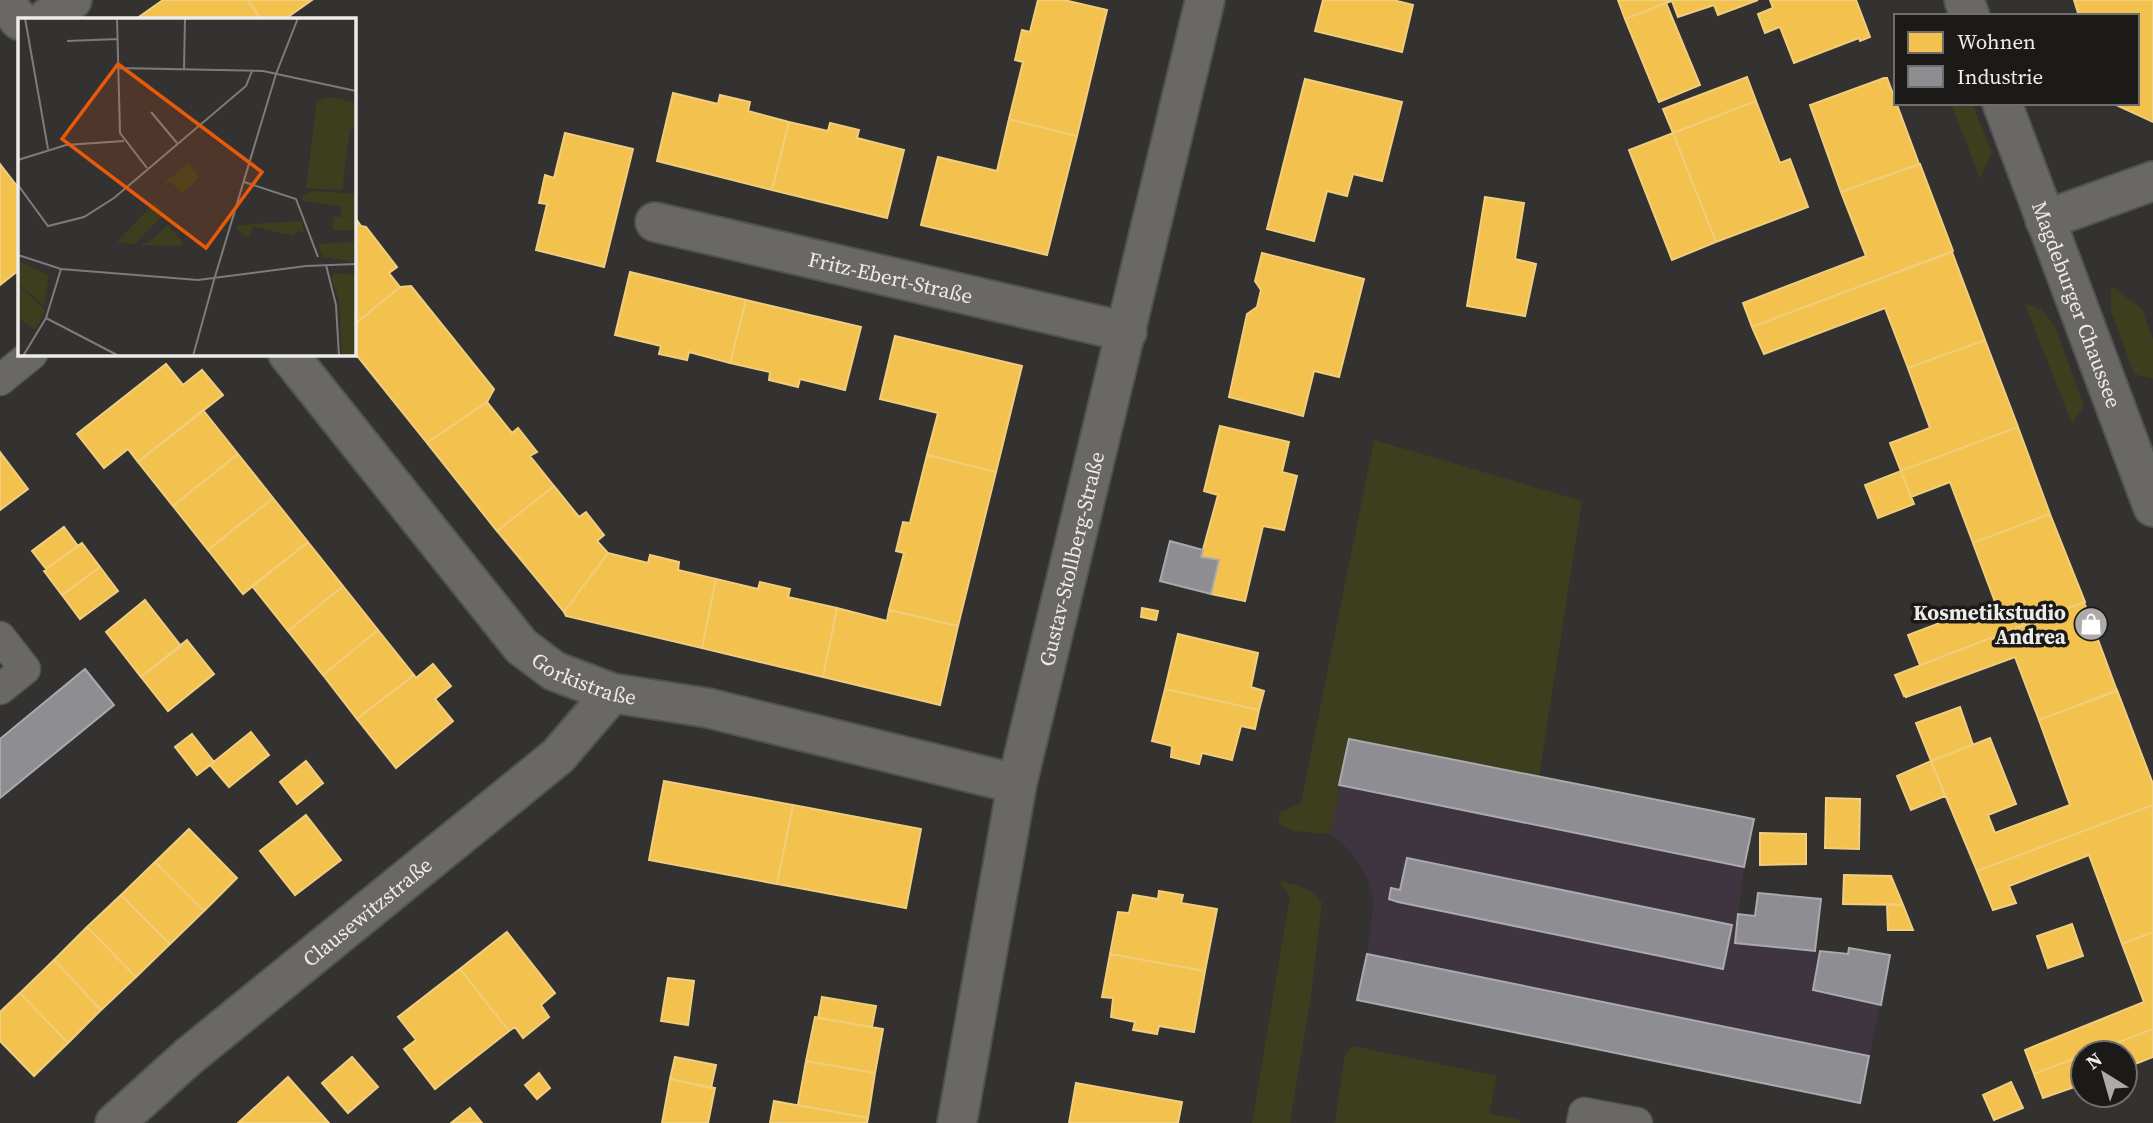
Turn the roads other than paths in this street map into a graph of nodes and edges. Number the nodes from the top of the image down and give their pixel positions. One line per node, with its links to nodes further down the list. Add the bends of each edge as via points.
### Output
1 (3, 0): 5 (street)
2 (72, 0): 4 (street)
3 (1205, 0): 10 (street, Gustav-Stollberg-Straße)
4 (47, 18)
5 (18, 19)
6 (2003, 105): 8 (street, Magdeburger Chaussee)
7 (2153, 181): 8 (street)
8 (2045, 220): 14 (street, Magdeburger Chaussee)
9 (655, 222): 10 (street, Fritz-Ebert-Straße)
10 (1126, 332): 18 (street, Gustav-Stollberg-Straße)
11 (32, 355): 13 (lane)
12 (289, 355): 17 (street, Gorkistraße, via 521,646 554,671)
13 (0, 380)
14 (2153, 507)
15 (0, 637): 16 (lane, via 25,668)
16 (0, 689)
17 (612, 693): 18 (street, Gorkistraße, via 708,708); 19 (street, Clausewitzstraße, via 558,756 188,1057)
18 (1017, 784): 20 (street, Gustav-Stollberg-Straße)
19 (115, 1123)
20 (957, 1123)
21 (1582, 1123): 22 (lane, via 1584,1113)
22 (1637, 1123)

